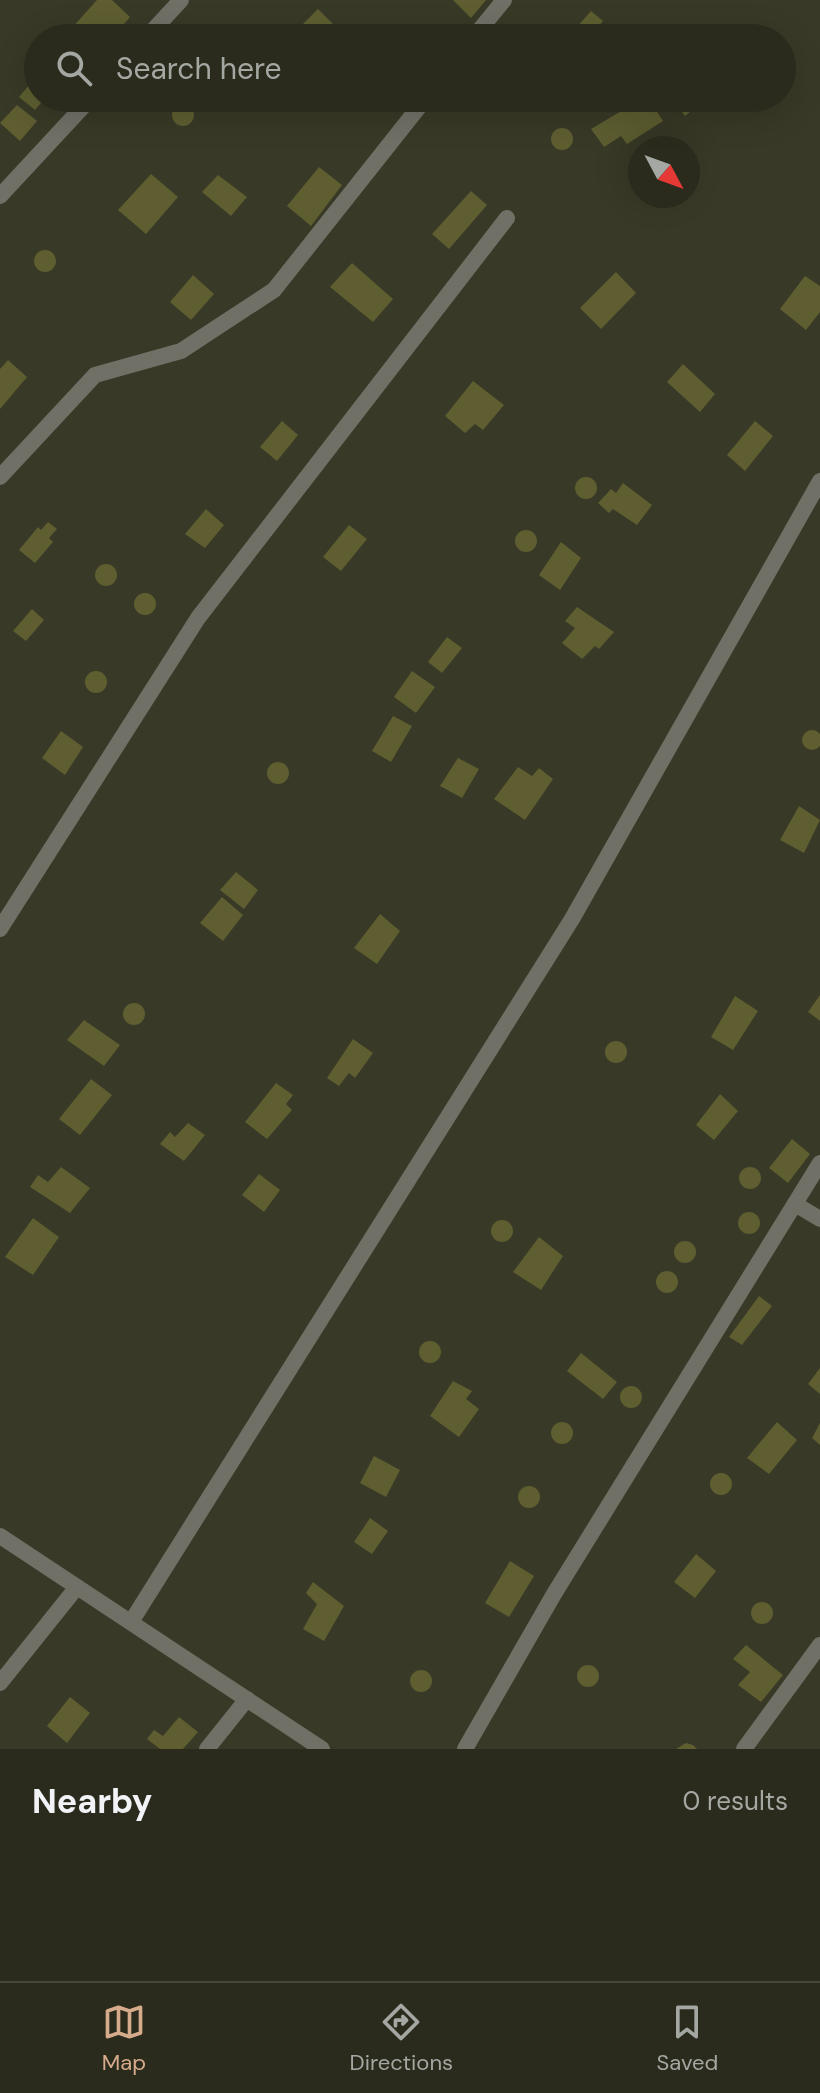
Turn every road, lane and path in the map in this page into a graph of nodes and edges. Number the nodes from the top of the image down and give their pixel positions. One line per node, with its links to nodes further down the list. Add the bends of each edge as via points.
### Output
1 (181, 0): 3 (street)
2 (504, 0): 4 (street)
3 (159, 24)
4 (484, 24)
5 (78, 112): 7 (street)
6 (415, 112): 9 (street, via 274,290 181,351 95,375)
7 (0, 196)
8 (507, 218): 11 (street, via 198,618)
9 (0, 477)
10 (820, 481): 17 (street, via 572,919)
11 (0, 929)
12 (820, 1163): 13 (street)
13 (795, 1204): 14 (street); 23 (street, via 554,1594)
14 (820, 1219)
15 (0, 1536): 16 (street)
16 (77, 1587): 17 (street); 19 (street)
17 (131, 1622): 20 (street)
18 (820, 1645): 24 (street)
19 (0, 1683)
20 (247, 1699): 21 (street); 22 (street)
21 (207, 1749)
22 (322, 1749)
23 (465, 1749)
24 (744, 1749)

